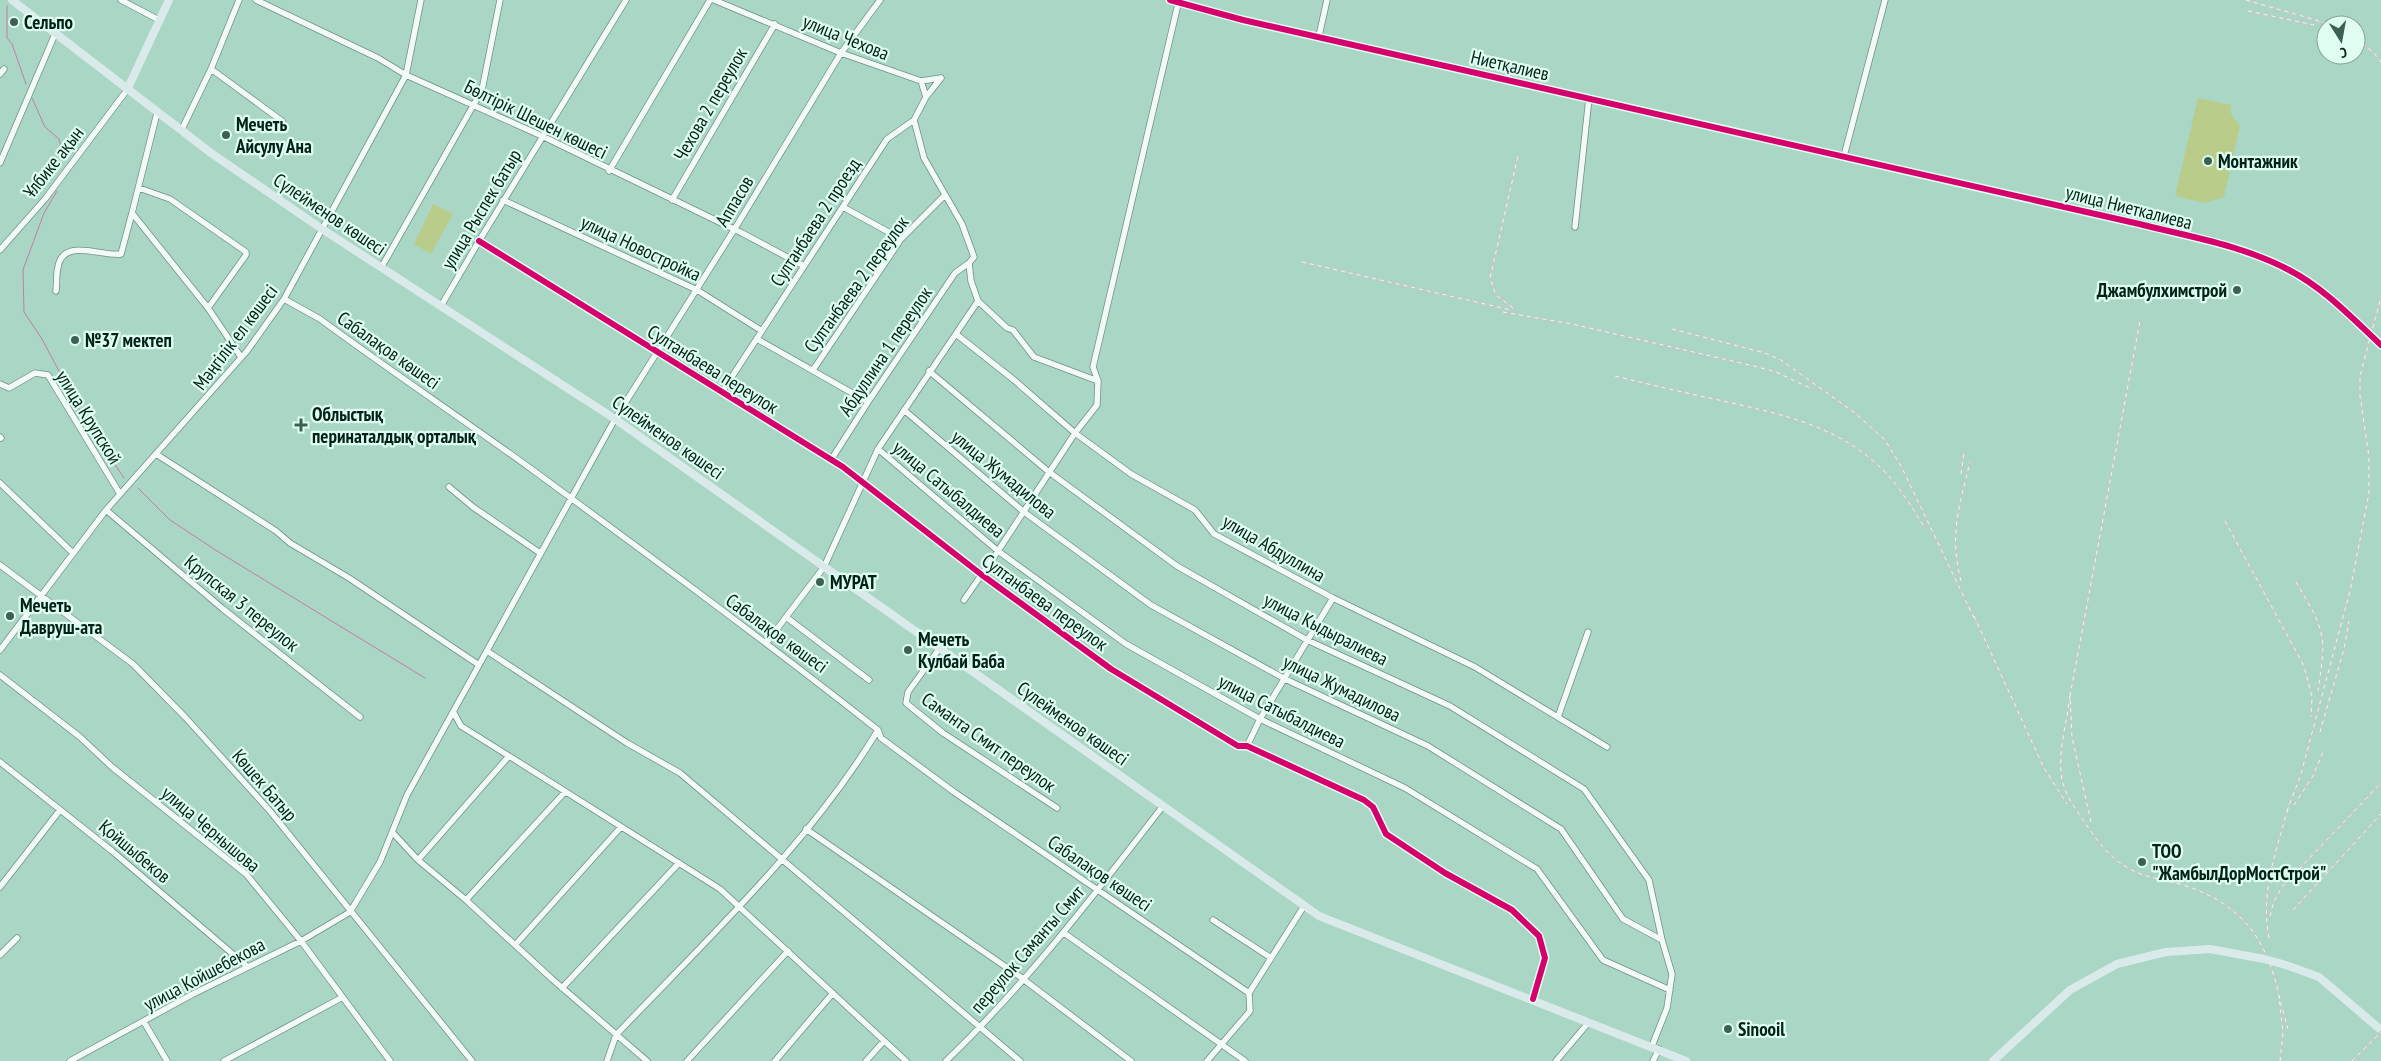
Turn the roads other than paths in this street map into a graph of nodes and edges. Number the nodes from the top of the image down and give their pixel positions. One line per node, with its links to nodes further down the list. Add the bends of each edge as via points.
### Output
1 (12, 0): 17 (main road, Сүлейменов көшесі)
2 (121, 0): 15 (street)
3 (169, 0): 15 (main road)
4 (239, 0): 20 (street)
5 (256, 0): 21 (street, Бөлтірік Шешен көшесі, via 378,58)
6 (421, 0): 21 (street, Мәңгілік ел көшесі)
7 (500, 0): 26 (street, via 482,90)
8 (626, 0): 31 (street, улица Рыспек батыр)
9 (712, 0): 16 (street, улица Чехова); 34 (street)
10 (880, 0): 19 (street, Аппасов)
11 (1170, 0): 14 (street, Ниетқалиев)
12 (1327, 0): 18 (street)
13 (1885, 0): 32 (street)
14 (1178, 4): 18 (street, Ниетқалиев); 64 (street, via 1093,367)
15 (159, 20): 23 (main road)
16 (774, 24): 19 (street, улица Чехова); 38 (street, Чехова 2 переулок)
17 (55, 34): 23 (main road, Сүлейменов көшесі); 33 (street)
18 (1320, 36): 25 (street, Ниетқалиев)
19 (841, 52): 22 (street, улица Чехова); 43 (street, Аппасов)
20 (210, 69): 29 (street); 30 (street)
21 (406, 75): 26 (street, Бөлтірік Шешен көшесі); 42 (street, Мәңгілік ел көшесі)
22 (921, 82): 24 (street); 24 (street, Султанбаева 2 проезд, via 942,78)
23 (126, 90): 27 (main road, Сүлейменов көшесі); 46 (street, Ұлбике ақын, via 45,199)
24 (926, 98): 28 (street, Султанбаева 2 проезд)
25 (1588, 98): 32 (street, Ниетқалиев); 41 (street)
26 (475, 105): 31 (street, Бөлтірік Шешен көшесі); 49 (street)
27 (157, 113): 30 (main road, Сүлейменов көшесі); 35 (street)
28 (914, 120): 36 (street, via 924,158); 39 (street, Султанбаева 2 проезд, via 887,139)
29 (282, 121)
30 (181, 131): 42 (main road, Сүлейменов көшесі)
31 (542, 136): 34 (street, Бөлтірік Шешен көшесі); 37 (street, улица Рыспек батыр)
32 (1844, 156): 59 (street, улица Ниеткалиева, via 2251,253 2290,270 2320,289)
33 (0, 162)
34 (609, 171): 38 (street, Бөлтірік Шешен көшесі)
35 (139, 188): 40 (street); 55 (street, via 170,200 246,252)
36 (944, 196): 45 (street, Султанбаева 2 переулок); 47 (street, via 969,241 974,257)
37 (503, 200): 44 (street, улица Рыспек батыр); 50 (street, улица Новостройка)
38 (672, 200): 43 (street, Бөлтірік Шешен көшесі)
39 (843, 207): 45 (street); 48 (street, Султанбаева 2 проезд)
40 (132, 213): 51 (street, via 121,254 76,250 63,256 58,265); 55 (street)
41 (1575, 227)
42 (322, 229): 49 (main road, Сүлейменов көшесі); 52 (street, Мәңгілік ел көшесі)
43 (734, 230): 48 (street, Бөлтірік Шешен көшесі); 50 (street, Аппасов)
44 (478, 240): 54 (street, улица Рыспек батыр); 60 (street, Султанбаева переулок)
45 (901, 240): 62 (street, Султанбаева 2 переулок)
46 (0, 250)
47 (969, 264): 53 (street); 67 (street, Абдуллина 1 переулок, via 956,274)
48 (804, 266): 56 (street, Султанбаева 2 проезд)
49 (381, 268): 54 (main road, Сүлейменов көшесі)
50 (697, 290): 56 (street, улица Новостройка); 60 (street, Аппасов)
51 (56, 291)
52 (284, 299): 61 (street, Мәңгілік ел көшесі); 79 (street, Сабалақов көшесі, via 320,319)
53 (978, 302): 57 (street); 64 (street, via 1006,328 1013,330 1034,357)
54 (441, 306): 69 (main road, Сүлейменов көшесі)
55 (208, 308): 61 (street)
56 (762, 331): 58 (street, Султанбаева 2 проезд)
57 (956, 334): 63 (street); 70 (street, улица Абдуллина)
58 (757, 339): 62 (street, Султанбаева 2 переулок); 66 (street, Султанбаева 2 проезд)
59 (2381, 345)
60 (656, 351): 66 (street, Султанбаева переулок); 69 (street, Аппасов)
61 (241, 358): 72 (street, Мәңгілік ел көшесі)
62 (813, 370): 67 (street, Султанбаева 2 переулок)
63 (929, 371): 68 (street); 74 (street, улица Кыдыралиева)
64 (1098, 381): 70 (street, via 1097,405)
65 (0, 384): 78 (street, улица Крупской, via 9,388 35,373 48,375)
66 (722, 392): 73 (street, Султанбаева переулок)
67 (868, 402): 73 (street, Абдуллина 1 переулок)
68 (904, 410): 71 (street); 81 (street, улица Жумадилова)
69 (615, 419): 79 (street, Аппасов); 86 (main road, Сүлейменов көшесі)
70 (1075, 433): 74 (street); 89 (street, улица Абдуллина, via 1131,474 1195,510 1214,534)
71 (878, 449): 75 (street); 82 (street, улица Сатыбалдиева)
72 (156, 454): 78 (street, Мәңгілік ел көшесі); 98 (street)
73 (832, 460): 75 (street, Султанбаева переулок)
74 (1050, 472): 81 (street); 93 (street, улица Кыдыралиева, via 1177,566)
75 (862, 481): 86 (street); 87 (street, Султанбаева переулок)
76 (0, 483): 83 (street)
77 (449, 487): 84 (street)
78 (120, 494): 80 (street, Мәңгілік ел көшесі)
79 (572, 500): 84 (street, Аппасов); 94 (street, Сабалақов көшесі, via 720,611)
80 (106, 510): 83 (street, Мәңгілік ел көшесі); 103 (street, Крупская 3 переулок)
81 (1024, 512): 82 (street); 100 (street, улица Жумадилова, via 1151,605)
82 (998, 551): 87 (street); 105 (street, улица Сатыбалдиева, via 1126,644)
83 (73, 553): 88 (street, Мәңгілік ел көшесі)
84 (540, 553): 97 (street, Аппасов)
85 (0, 565): 88 (street, Көшек Батыр)
86 (824, 567): 91 (street); 95 (main road, Сүлейменов көшесі)
87 (982, 575): 90 (street); 107 (street, Султанбаева переулок, via 1111,668 1238,746)
88 (41, 594): 96 (street, Мәңгілік ел көшесі); 126 (street, Көшек Батыр, via 133,664 180,712 270,810)
89 (1333, 598): 93 (street); 104 (street, улица Абдуллина, via 1475,667)
90 (964, 600)
91 (786, 616): 94 (street); 101 (street)
92 (1588, 632): 104 (street)
93 (1308, 640): 100 (street); 130 (street, улица Кыдыралиева, via 1450,706 1584,789 1650,880)
94 (767, 642): 106 (street, Сабалақов көшесі)
95 (939, 649): 112 (main road, Сүлейменов көшесі); 113 (street, Саманта Смит переулок, via 908,692 906,703 943,733)
96 (0, 650)
97 (487, 651): 98 (street, Аппасов); 118 (street, via 627,743 680,773)
98 (479, 665): 102 (street, Аппасов)
99 (0, 675): 131 (street, улица Чернышова, via 246,874)
100 (1285, 679): 105 (street); 130 (street, улица Жумадилова, via 1428,746 1561,829 1623,919)
101 (869, 680)
102 (454, 713): 109 (street, via 461,726); 117 (street, Аппасов, via 408,795)
103 (360, 717)
104 (1558, 717): 108 (street, улица Абдуллина)
105 (1260, 719): 107 (street); 139 (street, улица Сатыбалдиева, via 1405,788 1537,869 1603,960)
106 (878, 730): 116 (street); 122 (street, Сабалақов көшесі, via 881,738 954,792)
107 (1247, 746): 143 (street, Султанбаева переулок, via 1364,800 1373,807 1386,834 1445,873 1512,910 1532,927 1542,941 1545,958)
108 (1607, 746)
109 (509, 756): 111 (street); 119 (street)
110 (0, 762): 114 (street, Қойшыбеков)
111 (565, 792): 115 (street); 123 (street)
112 (1163, 806): 122 (street, переулок Саманты Смит); 125 (main road, Сүлейменов көшесі)
113 (1057, 808)
114 (60, 810): 121 (street); 136 (street, Қойшыбеков)
115 (621, 828): 120 (street); 132 (street)
116 (806, 829): 118 (street); 137 (street)
117 (392, 833): 119 (street); 126 (street, Аппасов, via 380,862)
118 (782, 858): 124 (street); 146 (street)
119 (418, 860): 123 (street)
120 (679, 862): 124 (street); 138 (street)
121 (0, 887)
122 (1098, 889): 128 (street, переулок Саманты Смит); 141 (street, Сабалақов көшесі)
123 (466, 900): 132 (street)
124 (739, 905): 133 (street); 148 (street)
125 (1304, 906): 135 (street); 143 (main road, Сүлейменов көшесі, via 1336,924)
126 (350, 912): 131 (street, улица Койшебекова); 156 (street, Көшек Батыр)
127 (1213, 920): 135 (street)
128 (1064, 933): 137 (street, переулок Саманты Смит); 150 (street)
129 (17, 938): 134 (street)
130 (1662, 940): 139 (street, via 1672,974)
131 (301, 941): 136 (street, улица Койшебекова); 142 (street, улица Чернышова)
132 (516, 944): 138 (street)
133 (788, 951): 140 (street); 159 (street)
134 (0, 955)
135 (1271, 958): 141 (street)
136 (248, 967): 144 (street, улица Койшебекова)
137 (1022, 979): 146 (street, переулок Саманты Смит); 165 (street)
138 (562, 988): 148 (street)
139 (1670, 990): 151 (street)
140 (833, 993): 149 (street); 160 (street)
141 (1249, 993): 150 (street, via 1250,1011)
142 (341, 998): 154 (street); 155 (street, улица Чернышова)
143 (1534, 999): 145 (main road, Сүлейменов көшесі)
144 (144, 1022): 152 (street, улица Койшебекова); 153 (street)
145 (1589, 1022): 151 (main road, Сүлейменов көшесі); 168 (street)
146 (980, 1026): 163 (street, переулок Саманты Смит); 164 (street)
147 (2381, 1030): 171 (main road, bridge, via 2320,977 2264,958 2210,949 2166,952 2117,964 2070,990)
148 (616, 1035): 157 (street); 158 (street)
149 (884, 1041): 161 (street); 162 (street)
150 (1221, 1044): 166 (street); 167 (street)
151 (1655, 1048): 169 (street); 170 (main road, Сүлейменов көшесі)
152 (70, 1061)
153 (167, 1061)
154 (224, 1061)
155 (390, 1061)
156 (472, 1061)
157 (607, 1061)
158 (647, 1061)
159 (687, 1061)
160 (775, 1061)
161 (866, 1061)
162 (906, 1061)
163 (946, 1061)
164 (1020, 1061)
165 (1131, 1061)
166 (1207, 1061)
167 (1245, 1061)
168 (1556, 1061)
169 (1653, 1061)
170 (1686, 1061)
171 (1992, 1061)

